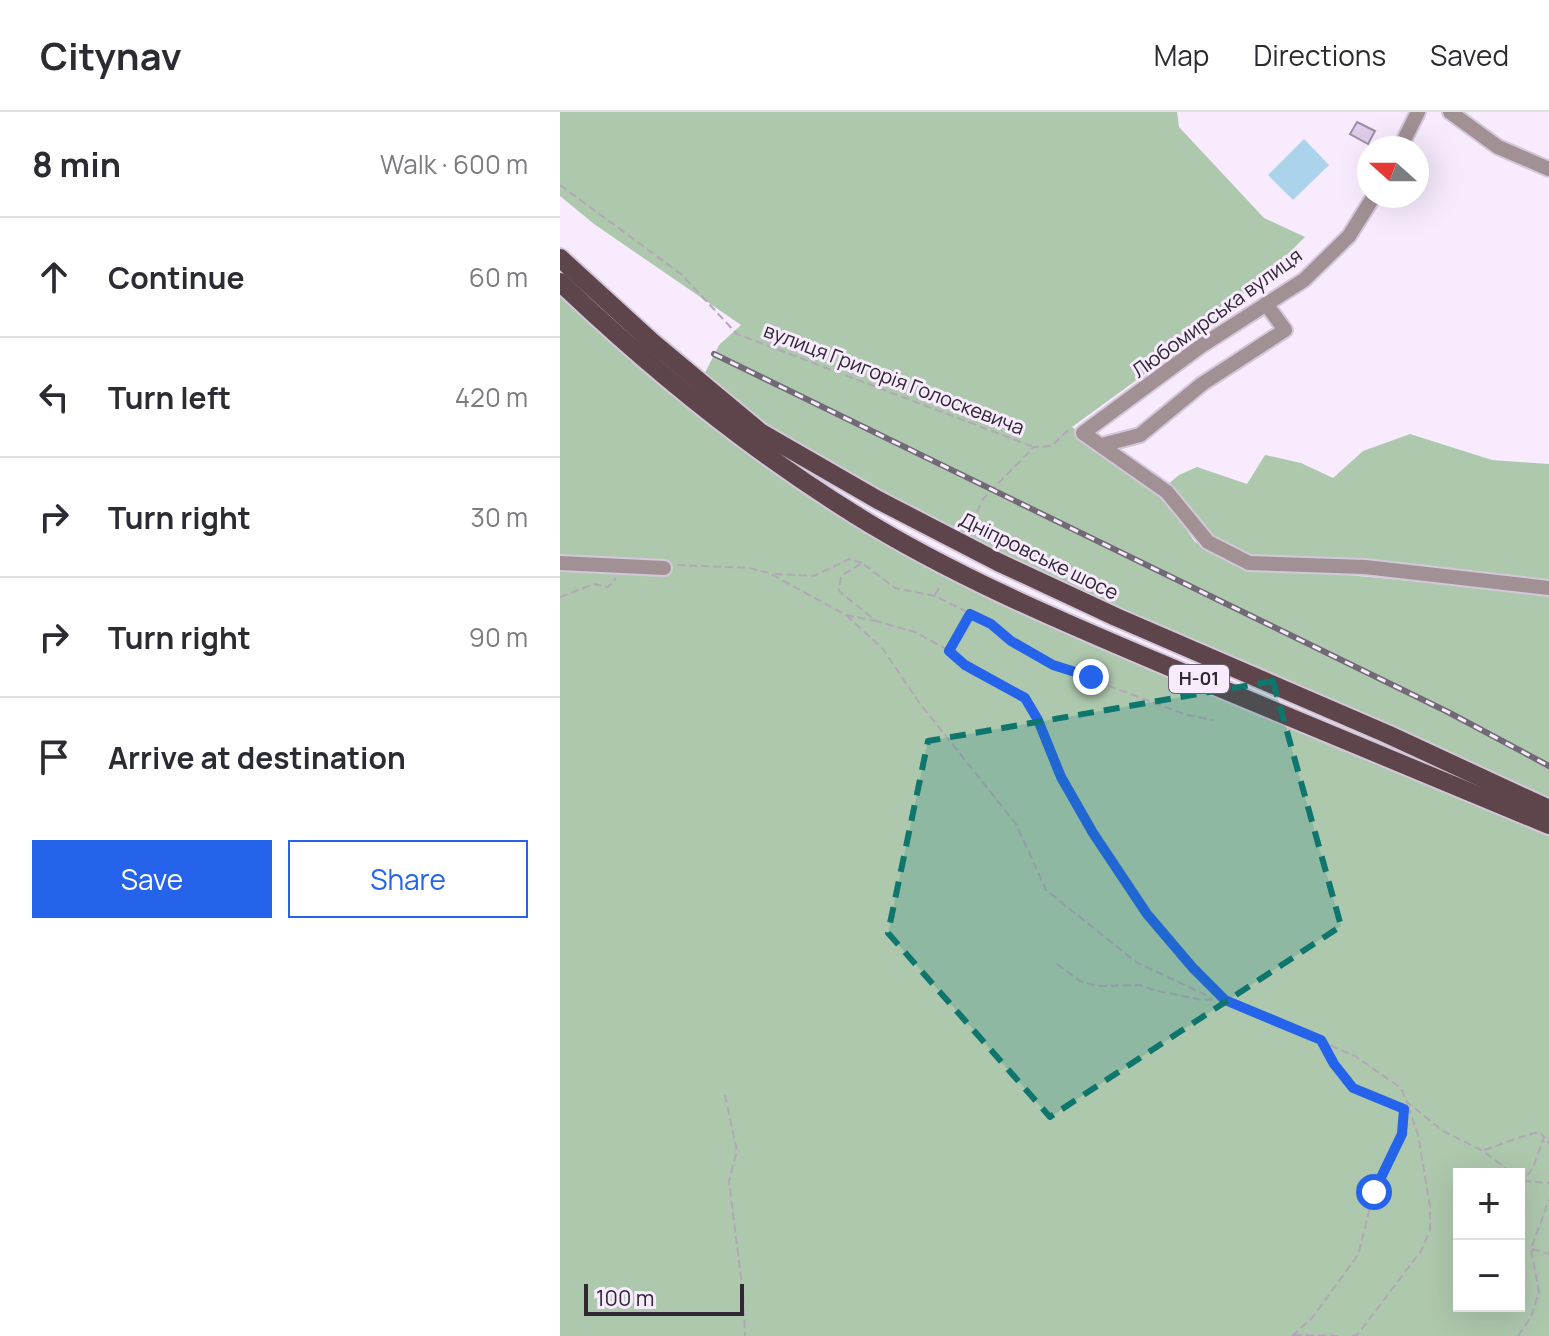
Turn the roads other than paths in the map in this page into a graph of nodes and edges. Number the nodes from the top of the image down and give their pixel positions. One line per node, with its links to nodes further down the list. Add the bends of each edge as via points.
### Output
1 (1418, 112): 3 (street)
2 (1450, 112): 4 (street, via 1498,147)
3 (1406, 136)
4 (1549, 169)
5 (1366, 208): 8 (street, Любомирська вулиця, via 1349,236 1304,280)
6 (560, 258): 13 (main road, Дніпровське шосе / Н-01, via 760,432 878,500 1103,611)
7 (560, 282): 14 (main road, Н-01, via 762,454 856,516 1066,623)
8 (1266, 304): 9 (street, Любомирська вулиця, via 1083,433); 9 (street, via 1285,330 1202,384 1140,435)
9 (1102, 445): 12 (street, via 1167,492 1208,542 1249,563 1365,567)
10 (560, 563): 11 (street)
11 (664, 568)
12 (1549, 588)
13 (1549, 809)
14 (1549, 825)

